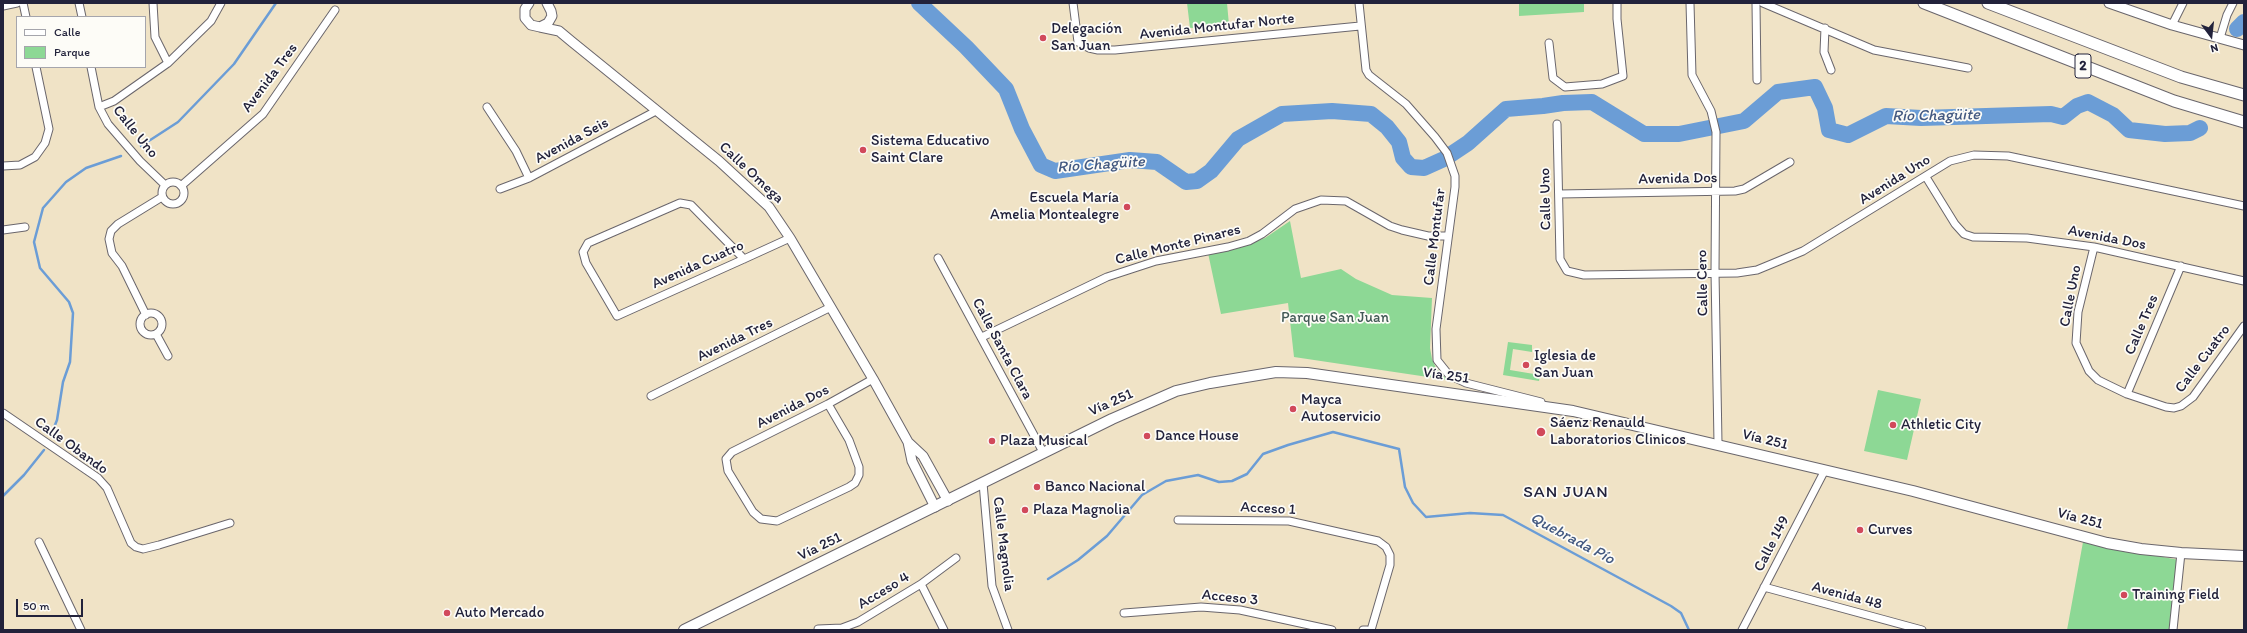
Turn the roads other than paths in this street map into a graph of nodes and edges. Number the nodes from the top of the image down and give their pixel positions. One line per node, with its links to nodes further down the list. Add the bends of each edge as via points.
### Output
1 (17, 3): 19 (street)
2 (23, 3): 21 (street)
3 (79, 3): 22 (street)
4 (153, 3): 32 (street, via 155,37)
5 (221, 3): 32 (street, via 211,21)
6 (547, 3): 23 (street, Calle Omega)
7 (1073, 3): 25 (street, Avenida Montufar Norte, via 1078,42 1089,48 1115,50)
8 (1359, 3): 25 (street, Calle Montufar)
9 (1618, 3): 30 (street, via 1617,19 1623,76 1602,84 1565,87 1553,78)
10 (1690, 3): 51 (street, Calle Cero, via 1692,76 1715,122)
11 (1756, 3): 37 (street)
12 (1763, 3): 27 (street)
13 (1924, 3): 42 (highway, 2, via 2174,101)
14 (1988, 3): 38 (highway, 2, via 2181,77)
15 (2109, 3): 24 (street)
16 (2183, 3): 24 (street)
17 (2233, 3): 29 (street)
18 (526, 5): 26 (street, via 527,22)
19 (3, 6)
20 (335, 10): 49 (street, Avenida Tres, via 263,114)
21 (26, 16)
22 (82, 16)
23 (552, 16): 26 (street, via 548,23); 28 (street, Calle Omega)
24 (2172, 25): 29 (street)
25 (1360, 26): 57 (street, Calle Montufar, via 1364,65 1370,75 1406,104 1447,153 1453,166 1455,187)
26 (540, 27): 28 (street, Calle Omega)
27 (1825, 28): 35 (street, via 1874,50); 36 (street, via 1824,52)
28 (559, 31): 41 (street, Calle Omega)
29 (2220, 38): 31 (street)
30 (1549, 43)
31 (2244, 45)
32 (168, 63): 39 (street, via 114,101)
33 (36, 68): 45 (street, via 49,128 45,143 34,157 20,165)
34 (91, 68): 39 (street, Calle Uno)
35 (1968, 68)
36 (1831, 70)
37 (1757, 80)
38 (2244, 95)
39 (99, 107): 48 (street, Calle Uno, via 108,124)
40 (487, 107): 47 (street, via 516,151)
41 (656, 111): 47 (street, Avenida Seis); 58 (street, Calle Omega, via 756,195 779,220)
42 (2244, 122)
43 (1557, 124): 52 (street, Calle Uno)
44 (1790, 162): 51 (street, Avenida Dos, via 1744,188 1728,192)
45 (3, 166)
46 (1926, 177): 54 (street, Avenida Uno, via 1960,158 1992,154); 59 (street, Avenida Dos, via 1964,234 1973,237 2026,238); 64 (street, Avenida Uno, via 1786,260 1757,270)
47 (530, 178): 50 (street, Avenida Seis)
48 (165, 185): 49 (street, via 175,182); 53 (street)
49 (181, 186): 53 (street, via 182,198 176,203 168,203)
50 (500, 189)
51 (1715, 190): 52 (street, Avenida Dos); 64 (street, Calle Cero)
52 (1559, 194): 63 (street, Calle Uno, via 1559,250 1562,266)
53 (162, 197): 67 (street, via 111,231 112,253 122,266)
54 (2244, 206)
55 (25, 227): 56 (street)
56 (3, 230)
57 (1448, 236): 70 (street, Calle Monte Pinares, via 1414,233 1390,226 1346,201 1322,200 1295,209 1249,241 1156,261 1107,277); 76 (street, Calle Montufar, via 1435,340 1437,360 1442,368 1449,375 1466,383)
58 (790, 238): 61 (street, Avenida Cuatro); 66 (street, Calle Omega)
59 (2094, 247): 62 (street, Avenida Dos); 73 (street, Calle Uno, via 2078,312 2078,349 2089,371 2098,380)
60 (938, 258): 70 (street, Calle Santa Clara)
61 (744, 259): 61 (street, Avenida Cuatro, via 692,205 680,203 588,243 583,252 586,263 617,316)
62 (2181, 266): 65 (street, Avenida Dos); 73 (street, Calle Tres)
63 (1567, 271): 64 (street, Avenida Uno, via 1584,274)
64 (1715, 272): 79 (street, Calle Cero)
65 (2244, 282)
66 (831, 307): 72 (street, Calle Omega); 74 (street, Avenida Tres)
67 (146, 315): 69 (street, via 141,320 141,329 146,334); 69 (street, via 154,314 160,318 162,326)
68 (2244, 326): 73 (street, Calle Cuatro, via 2193,397 2181,406 2166,407)
69 (156, 334): 71 (street)
70 (982, 337): 80 (street, Calle Santa Clara)
71 (168, 356)
72 (873, 379): 75 (street, Avenida Dos); 78 (street, Calle Omega)
73 (2127, 394)
74 (651, 396)
75 (828, 404): 75 (street, Avenida Dos, via 732,452 726,459 728,470 753,512 761,519 777,521 855,482 859,475 859,467 849,440)
76 (1573, 411): 79 (main road, Vía 251); 80 (main road, Vía 251, via 1314,374 1276,372 1210,382 1176,391)
77 (3, 413): 86 (street, Calle Obando, via 98,478 107,488 131,543 136,547 142,549 159,545)
78 (908, 442): 83 (street, Calle Omega, via 923,456); 84 (street, Calle Omega, via 912,461)
79 (1718, 444): 81 (main road, Vía 251)
80 (1043, 452): 82 (main road, Vía 251)
81 (1824, 470): 88 (main road, Vía 251, via 1990,510 2107,542); 92 (street, Calle 149)
82 (983, 483): 83 (main road, Vía 251); 98 (street, Calle Magnolia, via 992,586)
83 (948, 501): 84 (main road, Vía 251)
84 (935, 508): 96 (main road, Vía 251)
85 (1178, 520): 102 (street, Acceso 1, via 1289,521 1378,541 1390,555 1390,564)
86 (230, 524)
87 (39, 542): 95 (street)
88 (2181, 553): 89 (main road, Vía 251); 105 (street)
89 (2244, 556)
90 (956, 558): 91 (street, Acceso 4)
91 (921, 584): 94 (street, Acceso 4, via 858,622 842,628); 97 (street)
92 (1764, 588): 103 (street, Calle 149); 104 (street, Avenida 48)
93 (1124, 613): 99 (street, Acceso 3, via 1201,607 1240,610)
94 (818, 629)
95 (81, 630)
96 (684, 630)
97 (944, 630)
98 (1008, 630)
99 (1332, 630)
100 (1363, 630): 101 (street)
101 (1367, 630)
102 (1371, 630)
103 (1742, 630)
104 (1922, 630)
105 (2173, 630)

